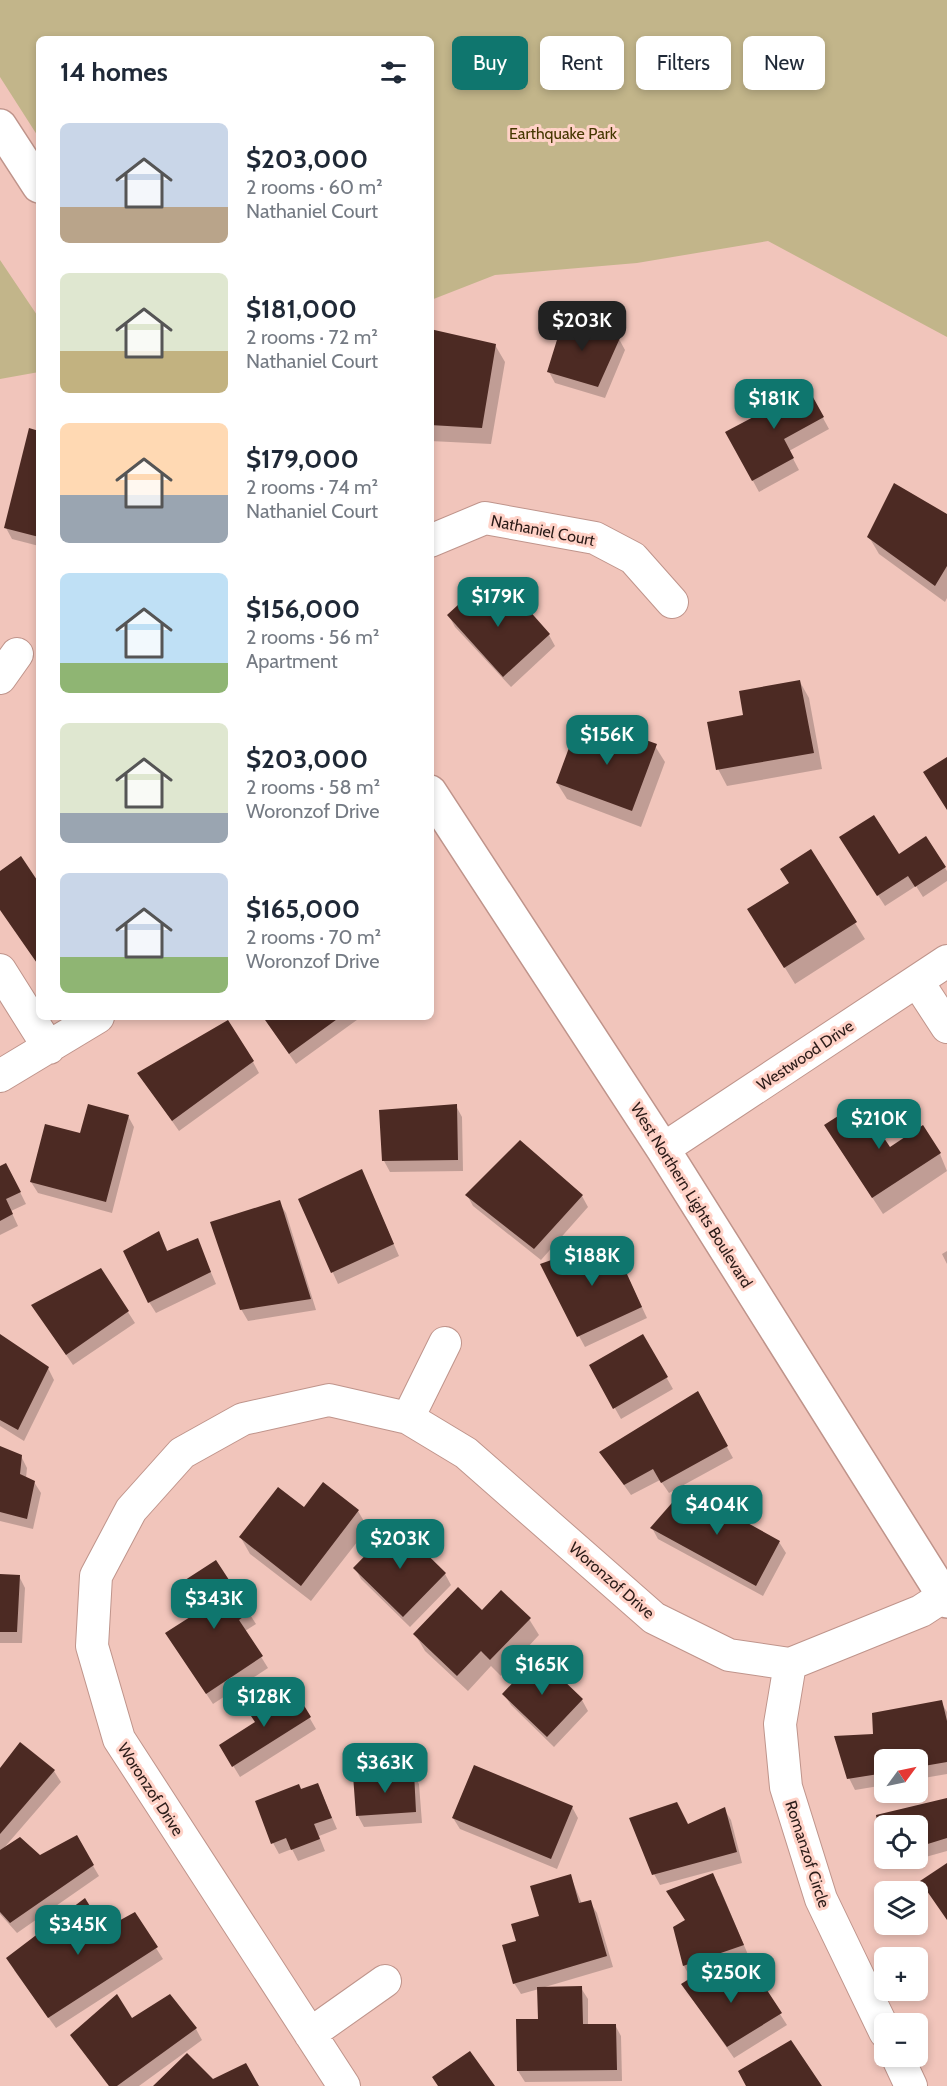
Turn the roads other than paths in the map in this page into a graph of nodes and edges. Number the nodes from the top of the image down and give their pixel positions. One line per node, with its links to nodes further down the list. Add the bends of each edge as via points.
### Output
1 (0, 126): 2 (street)
2 (36, 181)
3 (434, 539): 4 (street, Nathaniel Court, via 485,518 595,538 633,558)
4 (672, 602)
5 (434, 803): 13 (street, West Northern Lights Boulevard)
6 (947, 961): 8 (street, Westwood Drive)
7 (0, 970): 11 (street)
8 (917, 981): 10 (street); 13 (street, Westwood Drive)
9 (93, 1020): 11 (street)
10 (947, 1027)
11 (49, 1048): 12 (street)
12 (0, 1076)
13 (663, 1149): 16 (street, West Northern Lights Boulevard)
14 (445, 1343): 15 (street)
15 (408, 1418): 17 (street, Woronzof Drive, via 466,1453 654,1618 729,1655); 20 (street, Woronzof Drive, via 329,1400 243,1419 182,1453 131,1510 96,1576 92,1646 119,1739)
16 (945, 1599): 17 (street)
17 (790, 1664): 19 (street, Romanzof Circle, via 780,1724 786,1787 821,1899)
18 (385, 1981): 20 (street)
19 (876, 2013)
20 (310, 2034): 22 (street, Woronzof Drive)
21 (902, 2067): 23 (street)
22 (344, 2086)
23 (911, 2086)

